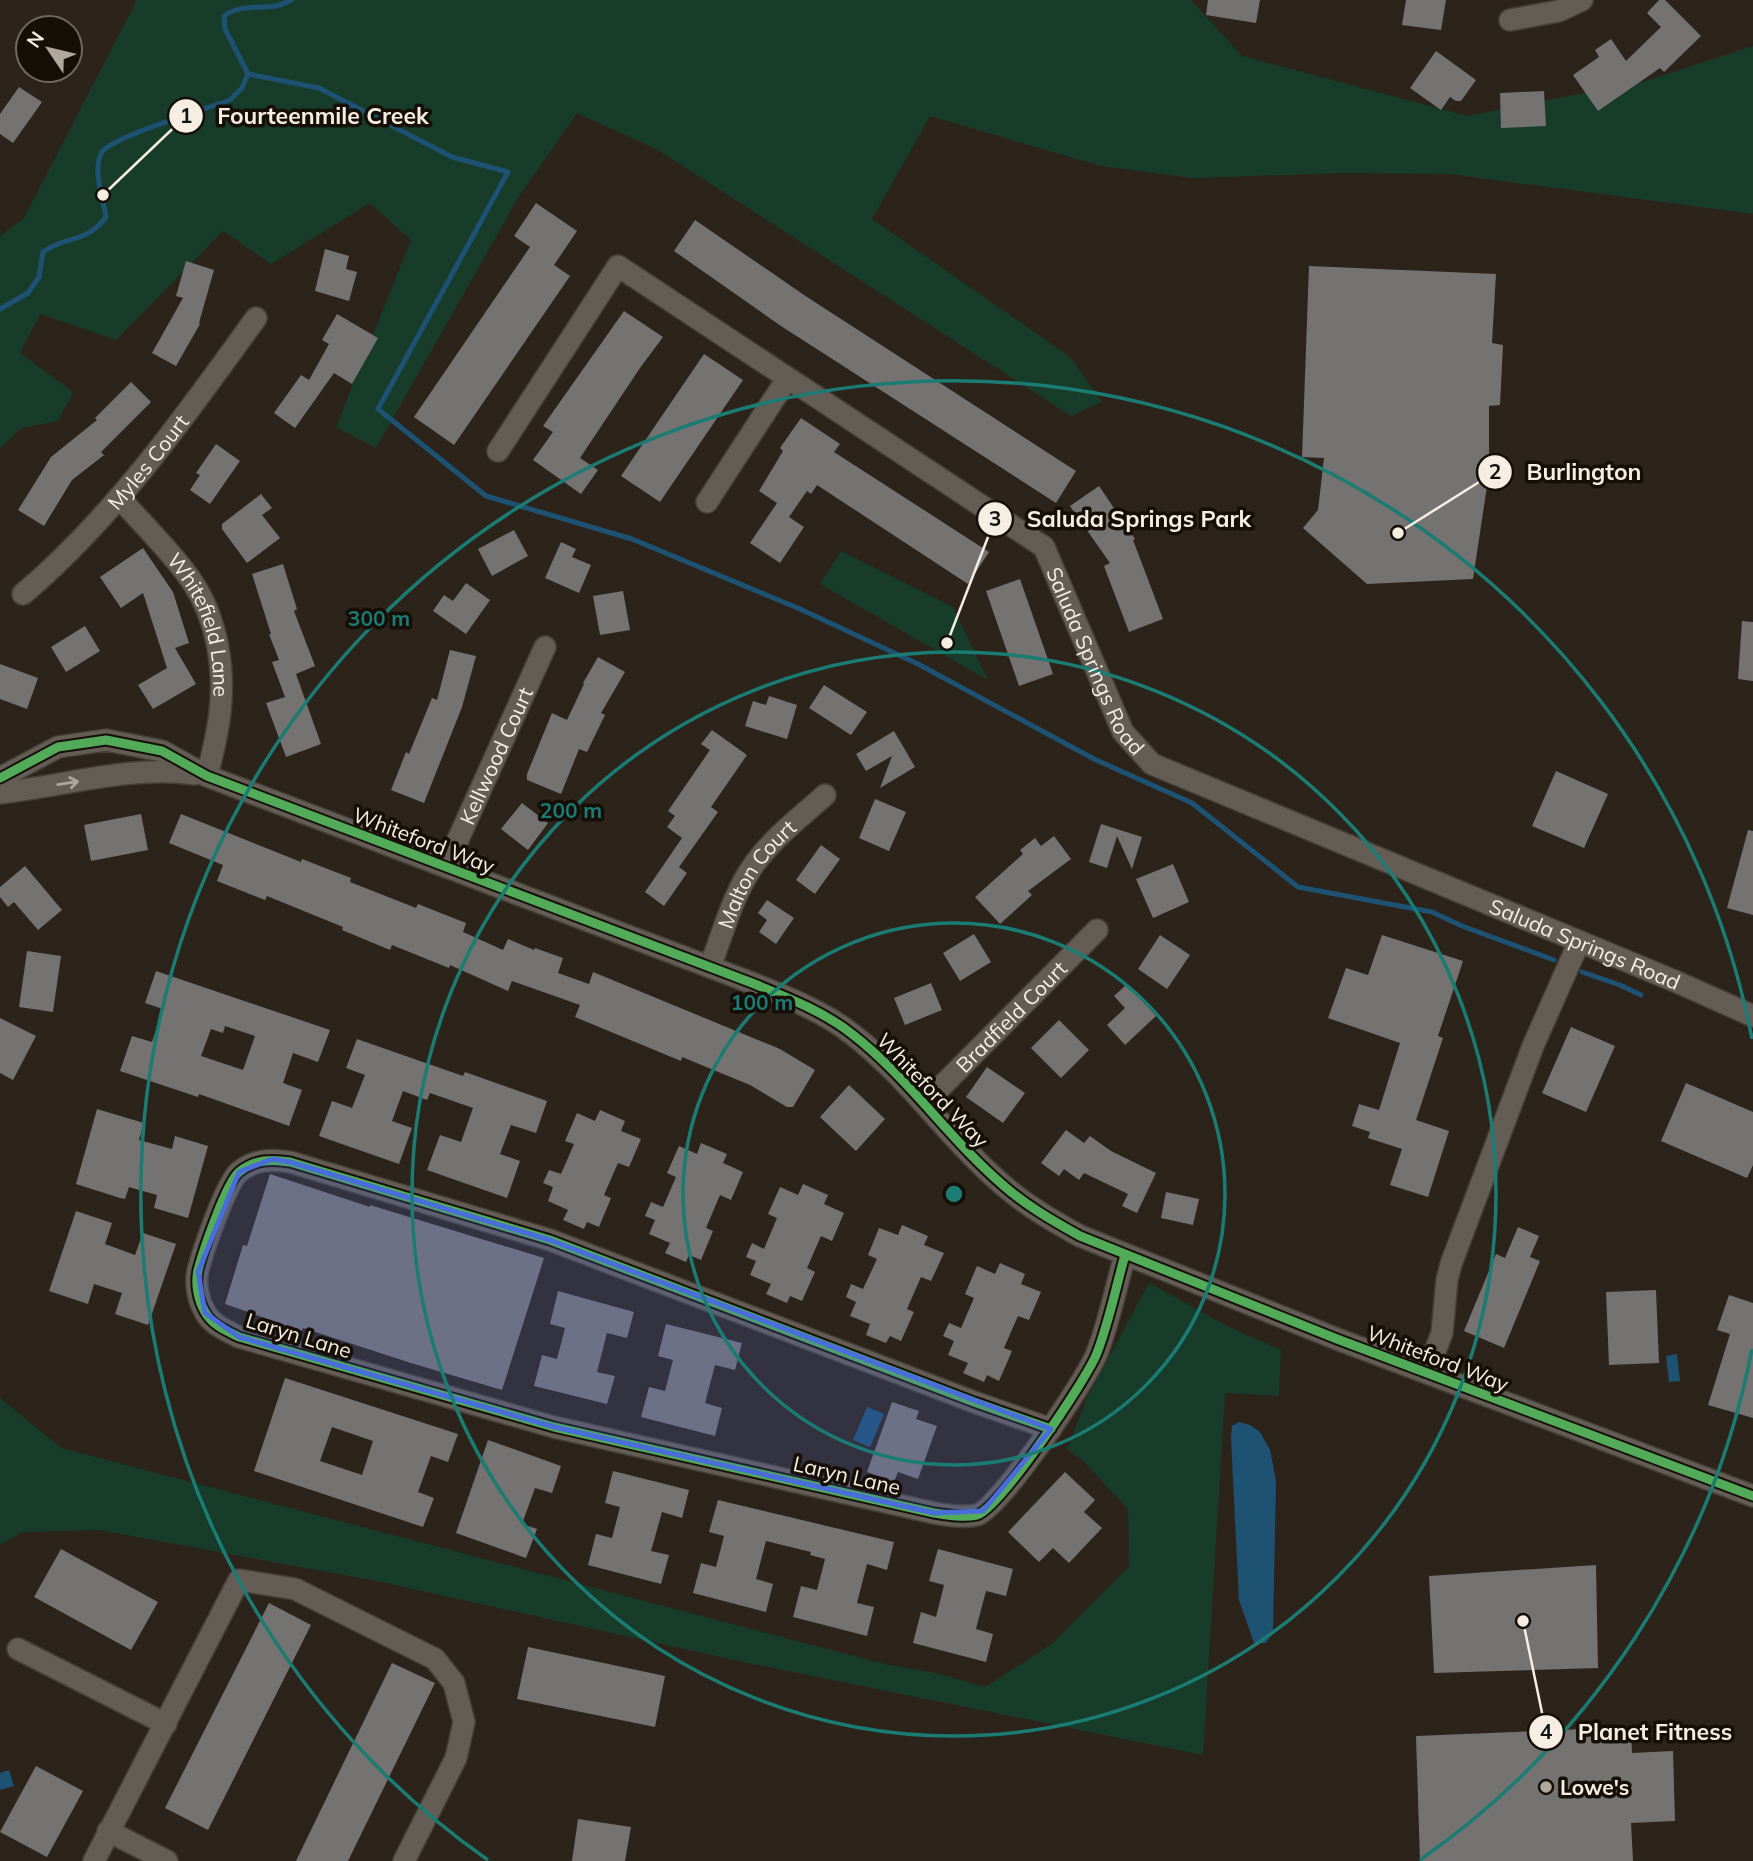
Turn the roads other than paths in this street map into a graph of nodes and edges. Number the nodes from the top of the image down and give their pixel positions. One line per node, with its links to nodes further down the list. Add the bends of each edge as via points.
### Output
1 (1582, 0): 2 (street, via 1559,11)
2 (1510, 20)
3 (256, 318): 6 (street, Myles Court)
4 (787, 379): 5 (street, Saluda Springs Road, via 618,266); 7 (street); 16 (street, Saluda Springs Road, via 1044,547 1123,732 1153,764)
5 (498, 450)
6 (119, 497): 8 (street, Myles Court, via 60,563); 10 (street, Whitefield Lane, via 191,580 211,622 222,698)
7 (707, 502)
8 (23, 594)
9 (545, 647): 14 (street, Kellwood Court)
10 (207, 776): 11 (street, Whiteford Way, via 162,751 106,740 58,747); 12 (street, Whiteford Way, one-way to 10, via 142,771); 14 (street, Whiteford Way)
11 (0, 778)
12 (0, 793)
13 (825, 795): 17 (street, Malton Court, via 753,865)
14 (446, 866): 17 (street, Whiteford Way)
15 (1097, 930): 19 (street, Bradfield Court)
16 (1579, 942): 18 (street, Saluda Springs Road); 21 (street, via 1533,1046 1451,1264 1442,1333)
17 (710, 967): 19 (street, Whiteford Way, via 787,998 850,1032 888,1063)
18 (1753, 1016)
19 (925, 1103): 20 (street, Whiteford Way, via 1019,1199 1080,1236)
20 (1125, 1255): 21 (street, Whiteford Way); 22 (street, Laryn Lane, via 1097,1354)
21 (1427, 1372): 23 (street, Whiteford Way)
22 (1051, 1429): 22 (street, Laryn Lane, via 983,1511 957,1516 934,1513 554,1427 239,1337 205,1314 197,1291 198,1272 229,1185 239,1172 272,1159 290,1162 550,1240)
23 (1753, 1496)
24 (18, 1648): 25 (street)
25 (166, 1724): 26 (street); 29 (street, via 239,1580 295,1589 435,1659 454,1683 464,1722 456,1758)
26 (108, 1832): 27 (street); 28 (street)
27 (99, 1859)
28 (167, 1861)
29 (404, 1861)

